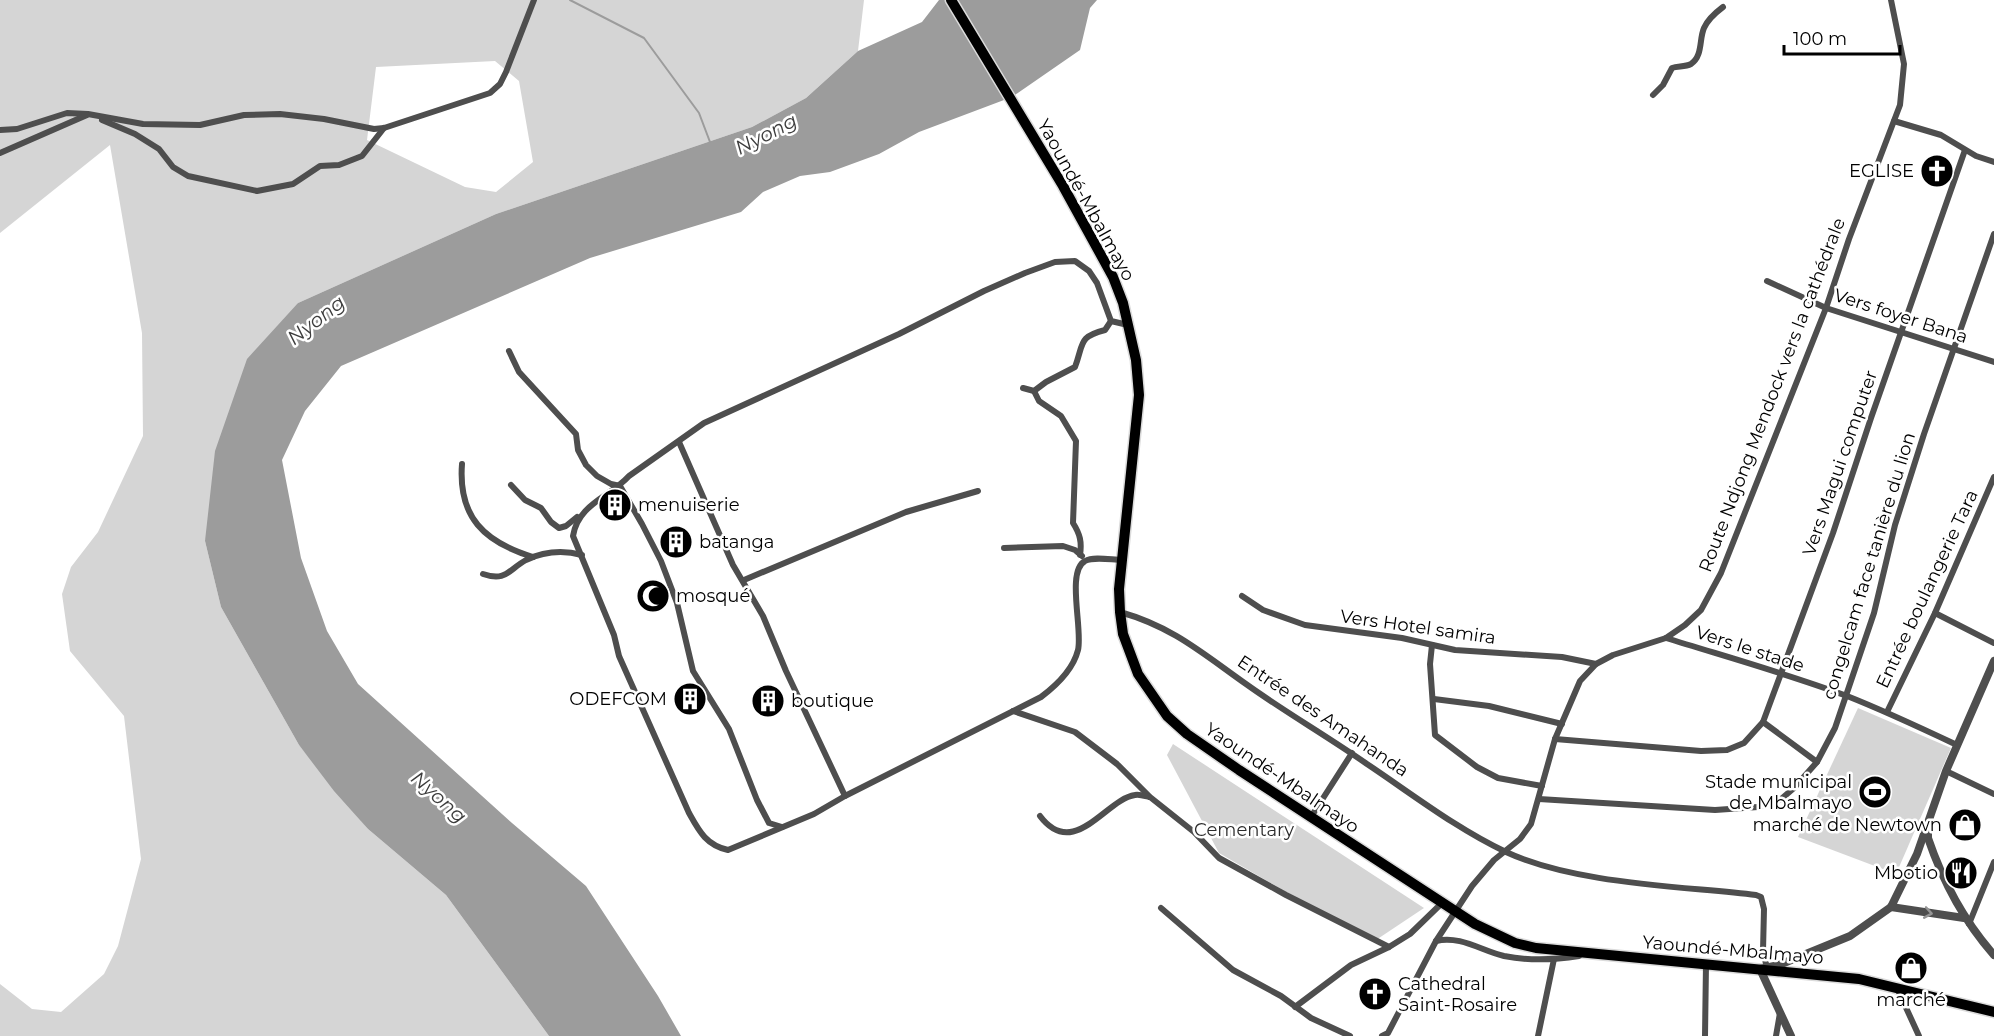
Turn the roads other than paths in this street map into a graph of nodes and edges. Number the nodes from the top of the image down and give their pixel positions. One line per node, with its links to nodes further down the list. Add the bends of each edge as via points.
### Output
1 (534, 0): 8 (street, via 503,78 490,93)
2 (951, 0): 17 (highway, Yaoundé-Mbalmayo, via 1113,277)
3 (1891, 0): 7 (street, Route Ndjong Mendock vers la cathédrale, via 1904,64 1903,89)
4 (1723, 7): 5 (street, via 1704,27 1694,61 1672,68)
5 (1653, 95)
6 (88, 114): 8 (street, via 143,124 200,125 244,115 280,114); 8 (street, via 135,134 159,149 173,167 188,176 257,191 293,184 320,166 339,165 362,156); 9 (street, via 67,113 17,129); 11 (street)
7 (1894, 121): 10 (street, via 1941,135); 15 (street, Route Ndjong Mendock vers la cathédrale)
8 (384, 128)
9 (0, 130)
10 (1965, 150): 12 (street); 18 (street, Vers Magui computer)
11 (0, 153)
12 (1994, 162)
13 (1994, 234): 19 (street, congelcam face tanière du lion)
14 (1767, 281): 15 (street, Vers foyer Bana)
15 (1826, 308): 18 (street, Vers foyer Bana); 42 (street, Route Ndjong Mendock vers la cathédrale, via 1721,573 1701,610)
16 (1112, 321): 17 (street); 23 (street, via 1105,330 1084,338 1075,368); 24 (street, via 1089,271 1075,261 1055,262 776,388 704,423)
17 (1129, 325): 36 (highway, Yaoundé-Mbalmayo, via 1138,395)
18 (1901, 332): 19 (street, Vers foyer Bana); 47 (street, Vers Magui computer)
19 (1953, 348): 21 (street, Vers foyer Bana); 48 (street, congelcam face tanière du lion, via 1895,525 1874,613)
20 (509, 351): 28 (street, via 519,372 576,434 578,450 586,465 597,476)
21 (1994, 362)
22 (1023, 388): 23 (street)
23 (1034, 391): 33 (street, via 1039,401 1062,416 1076,441 1073,523 1080,533)
24 (679, 442): 28 (street); 38 (street, via 733,565)
25 (462, 464): 34 (street, via 462,497 476,523 500,544)
26 (1994, 477): 41 (street, Entrée boulangerie Tara)
27 (511, 485): 30 (street, via 559,528)
28 (620, 486): 30 (street); 67 (street, via 642,524 677,603 693,671 729,729 769,823)
29 (978, 491): 38 (street, via 906,512)
30 (582, 513): 32 (street, via 573,536)
31 (1004, 548): 33 (street, via 1063,546)
32 (582, 555): 34 (street, via 561,552); 67 (street, via 647,722 702,836 715,847 728,850)
33 (1080, 555): 35 (street)
34 (533, 557): 37 (street, via 504,576)
35 (1088, 559): 36 (street); 50 (street, via 1080,565 1075,578 1080,639 1074,660 1054,687)
36 (1122, 560): 40 (highway, Yaoundé-Mbalmayo)
37 (483, 574)
38 (744, 580): 61 (street)
39 (1242, 596): 44 (street, Vers Hotel samira, via 1263,610 1305,625)
40 (1120, 612): 56 (street, Entrée des Amahanda, via 1146,619 1181,637); 65 (highway, Yaoundé-Mbalmayo, via 1123,634 1138,674 1167,716 1208,749)
41 (1935, 613): 43 (street); 51 (street, Entrée boulangerie Tara)
42 (1666, 638): 46 (street, Route Ndjong Mendock vers la cathédrale, via 1630,648); 47 (street, Vers le stade)
43 (1994, 643)
44 (1432, 645): 46 (street, Vers Hotel samira, via 1562,657); 49 (street)
45 (1994, 661): 55 (street)
46 (1596, 664): 53 (street, Route Ndjong Mendock vers la cathédrale, via 1580,681)
47 (1781, 673): 48 (street, Vers le stade); 52 (street, Vers Magui computer)
48 (1846, 696): 51 (street, Vers le stade); 57 (street, congelcam face tanière du lion)
49 (1434, 699): 53 (street, via 1489,706); 59 (street, via 1436,735 1441,740 1498,778)
50 (1012, 711): 61 (street); 62 (street, via 1076,732 1117,764)
51 (1887, 712): 55 (street, Vers le stade)
52 (1763, 722): 54 (street, via 1744,743 1727,750 1701,752); 57 (street)
53 (1562, 724): 54 (street, Route Ndjong Mendock vers la cathédrale)
54 (1555, 739): 59 (street, Route Ndjong Mendock vers la cathédrale)
55 (1957, 745): 58 (street)
56 (1352, 753): 65 (street); 68 (street, Entrée des Amahanda, via 1456,824)
57 (1817, 762): 63 (street, congelcam face tanière du lion, via 1780,800 1758,807 1703,809)
58 (1946, 771): 60 (street); 66 (street)
59 (1542, 786): 63 (street, Route Ndjong Mendock vers la cathédrale)
60 (1994, 794)
61 (845, 796): 67 (street)
62 (1150, 797): 64 (street, via 1134,795 1071,832 1054,829); 76 (street, via 1219,858)
63 (1539, 799): 68 (street, Route Ndjong Mendock vers la cathédrale, via 1531,824)
64 (1040, 816)
65 (1311, 817): 70 (highway, Yaoundé-Mbalmayo)
66 (1927, 827): 71 (street); 74 (street, via 1944,881)
67 (783, 828)
68 (1506, 852): 73 (street, Route Ndjong Mendock vers la cathédrale, via 1481,874); 81 (street, Entrée des Amahanda, via 1551,868 1607,878 1761,897)
69 (1994, 862): 74 (street)
70 (1442, 903): 73 (highway, Yaoundé-Mbalmayo); 76 (street, via 1410,934)
71 (1891, 907): 74 (street, one-way to 74); 81 (street, via 1850,936)
72 (1161, 908): 83 (street, via 1233,970)
73 (1457, 912): 75 (street, Route Ndjong Mendock vers la cathédrale); 77 (highway, Yaoundé-Mbalmayo, via 1515,943)
74 (1966, 921): 78 (street)
75 (1436, 941): 79 (street, via 1463,942 1523,959); 87 (street, Route Ndjong Mendock vers la cathédrale, via 1388,1033)
76 (1389, 947): 83 (street, via 1351,964)
77 (1592, 954): 79 (street); 80 (highway, Yaoundé-Mbalmayo)
78 (1994, 955)
79 (1554, 959): 88 (street)
80 (1706, 964): 81 (highway, Yaoundé-Mbalmayo); 89 (street)
81 (1763, 968): 82 (highway, Yaoundé-Mbalmayo); 85 (street)
82 (1896, 987): 84 (highway, Yaoundé-Mbalmayo); 92 (street)
83 (1295, 1007): 86 (street)
84 (1994, 1011)
85 (1780, 1012): 90 (street); 91 (street)
86 (1350, 1036)
87 (1382, 1036)
88 (1538, 1036)
89 (1705, 1036)
90 (1776, 1036)
91 (1791, 1036)
92 (1918, 1036)

